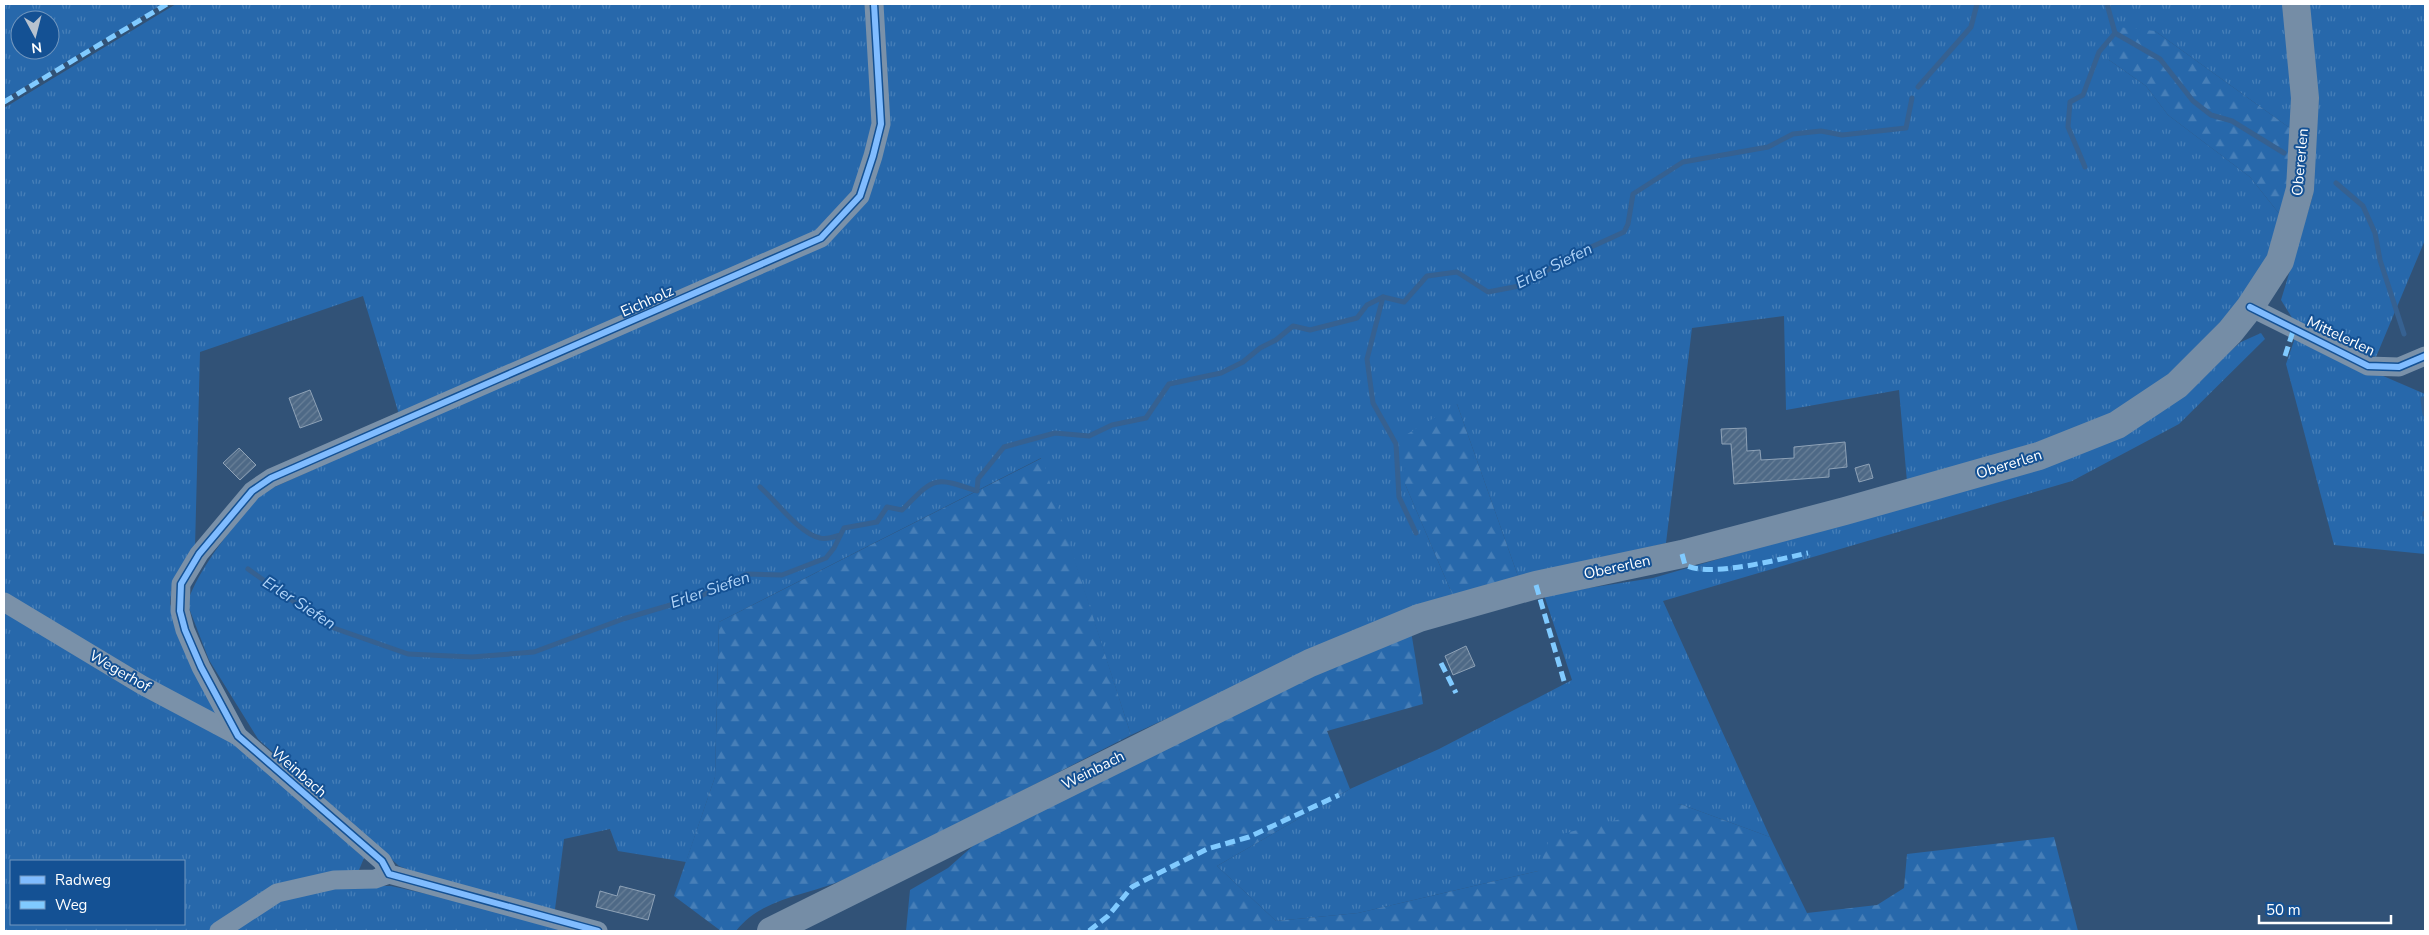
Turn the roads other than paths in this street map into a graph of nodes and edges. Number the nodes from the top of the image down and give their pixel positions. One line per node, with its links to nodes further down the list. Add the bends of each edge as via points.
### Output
1 (874, 4): 5 (street, Eichholz, via 880,124 874,156 860,196 821,238 271,478)
2 (2296, 4): 3 (main road, Obererlen, via 2305,98 2300,189 2280,261)
3 (2250, 307): 4 (street, Mittelerlen, via 2368,366 2399,367); 7 (main road, Obererlen, via 2177,385 2117,425 2039,456 1760,534 1682,554 1536,584)
4 (2425, 356)
5 (252, 491): 8 (street, Weinbach, via 199,554 181,584 179,598 184,630)
6 (4, 602): 8 (street, Wegerhof, via 142,684)
7 (1420, 618): 12 (main road, Weinbach, via 1310,663)
8 (238, 736): 9 (street, Weinbach, via 382,861)
9 (389, 874): 10 (street, via 376,879 334,880 277,893); 11 (street)
10 (219, 931)
11 (598, 931)
12 (771, 931)

